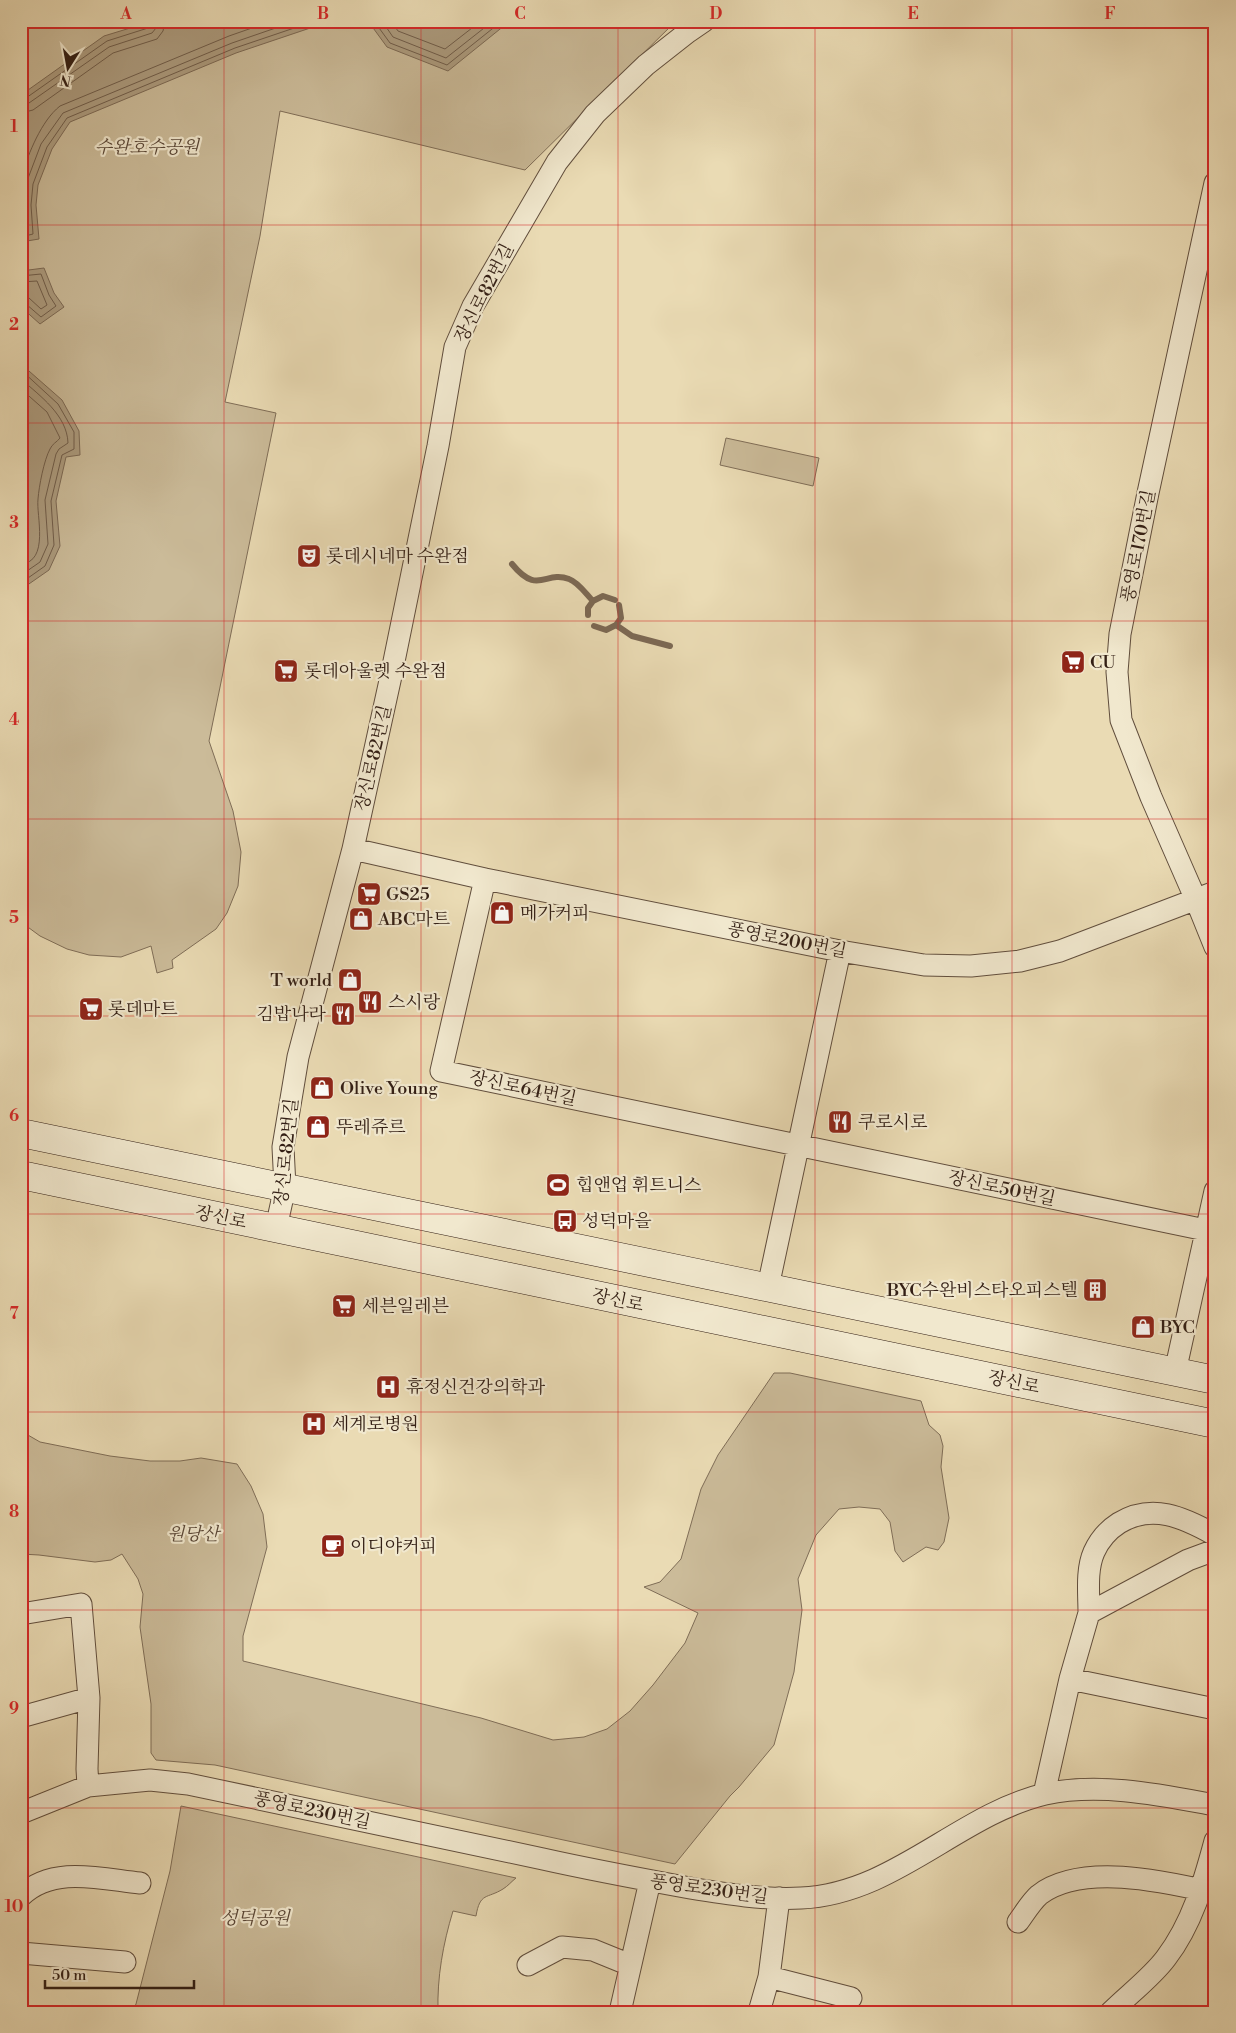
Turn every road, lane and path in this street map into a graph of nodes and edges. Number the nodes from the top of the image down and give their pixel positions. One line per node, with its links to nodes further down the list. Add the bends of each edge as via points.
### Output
1 (704, 21): 3 (street, 장신로82번길, via 646,65 596,114 557,162 473,306 455,347 392,676)
2 (1215, 183): 5 (street, 풍영로170번길, via 1148,493 1120,634 1117,672 1121,720 1151,797)
3 (353, 849): 4 (street, 풍영로200번길); 11 (street, 장신로82번길, via 298,1057 283,1147)
4 (485, 879): 7 (street, 풍영로200번길); 9 (street, 장신로64번길, via 441,1071)
5 (1206, 896): 6 (street); 7 (street, 풍영로200번길, via 1060,952 1020,961 971,966 924,965)
6 (1215, 947)
7 (840, 951): 9 (street)
8 (21, 1133): 11 (main road)
9 (799, 1145): 14 (street, 장신로50번길); 15 (street)
10 (21, 1175): 13 (main road, 장신로)
11 (285, 1187): 13 (street, 장신로82번길); 15 (main road)
12 (1215, 1192): 14 (street)
13 (276, 1228): 18 (main road, 장신로)
14 (1210, 1231): 16 (street)
15 (768, 1288): 16 (main road)
16 (1175, 1372): 17 (main road)
17 (1215, 1380)
18 (1215, 1424)
19 (1215, 1535): 21 (street, via 1170,1515 1149,1512 1129,1517 1112,1527 1094,1553)
20 (1215, 1550): 21 (street, via 1188,1560)
21 (1089, 1613): 23 (street)
22 (21, 1614): 24 (street, via 81,1604)
23 (1070, 1678): 25 (street); 28 (street)
24 (89, 1698): 26 (street); 27 (street)
25 (1215, 1708)
26 (21, 1717)
27 (88, 1786): 30 (street, 풍영로230번길); 32 (street, 풍영로230번길, via 150,1780 188,1784)
28 (1044, 1794): 29 (street, 풍영로230번길, via 1077,1790 1113,1791 1168,1796); 36 (street, 풍영로230번길, via 976,1823 886,1875 830,1894)
29 (1215, 1805)
30 (21, 1813)
31 (1215, 1841): 34 (street)
32 (650, 1881): 36 (street, 풍영로230번길, via 754,1898); 41 (street)
33 (140, 1883): 35 (street, via 68,1875 44,1881)
34 (1208, 1892): 37 (street, via 1141,1879 1098,1877 1052,1887 1038,1896); 46 (street, via 1166,1959)
35 (21, 1896)
36 (779, 1898): 42 (street)
37 (1018, 1922)
38 (21, 1953): 39 (street)
39 (125, 1962)
40 (528, 1965): 41 (street, via 562,1947 593,1950)
41 (630, 1965): 44 (street)
42 (769, 1977): 43 (street); 45 (street)
43 (851, 1998)
44 (620, 2012)
45 (759, 2012)
46 (1111, 2012)

